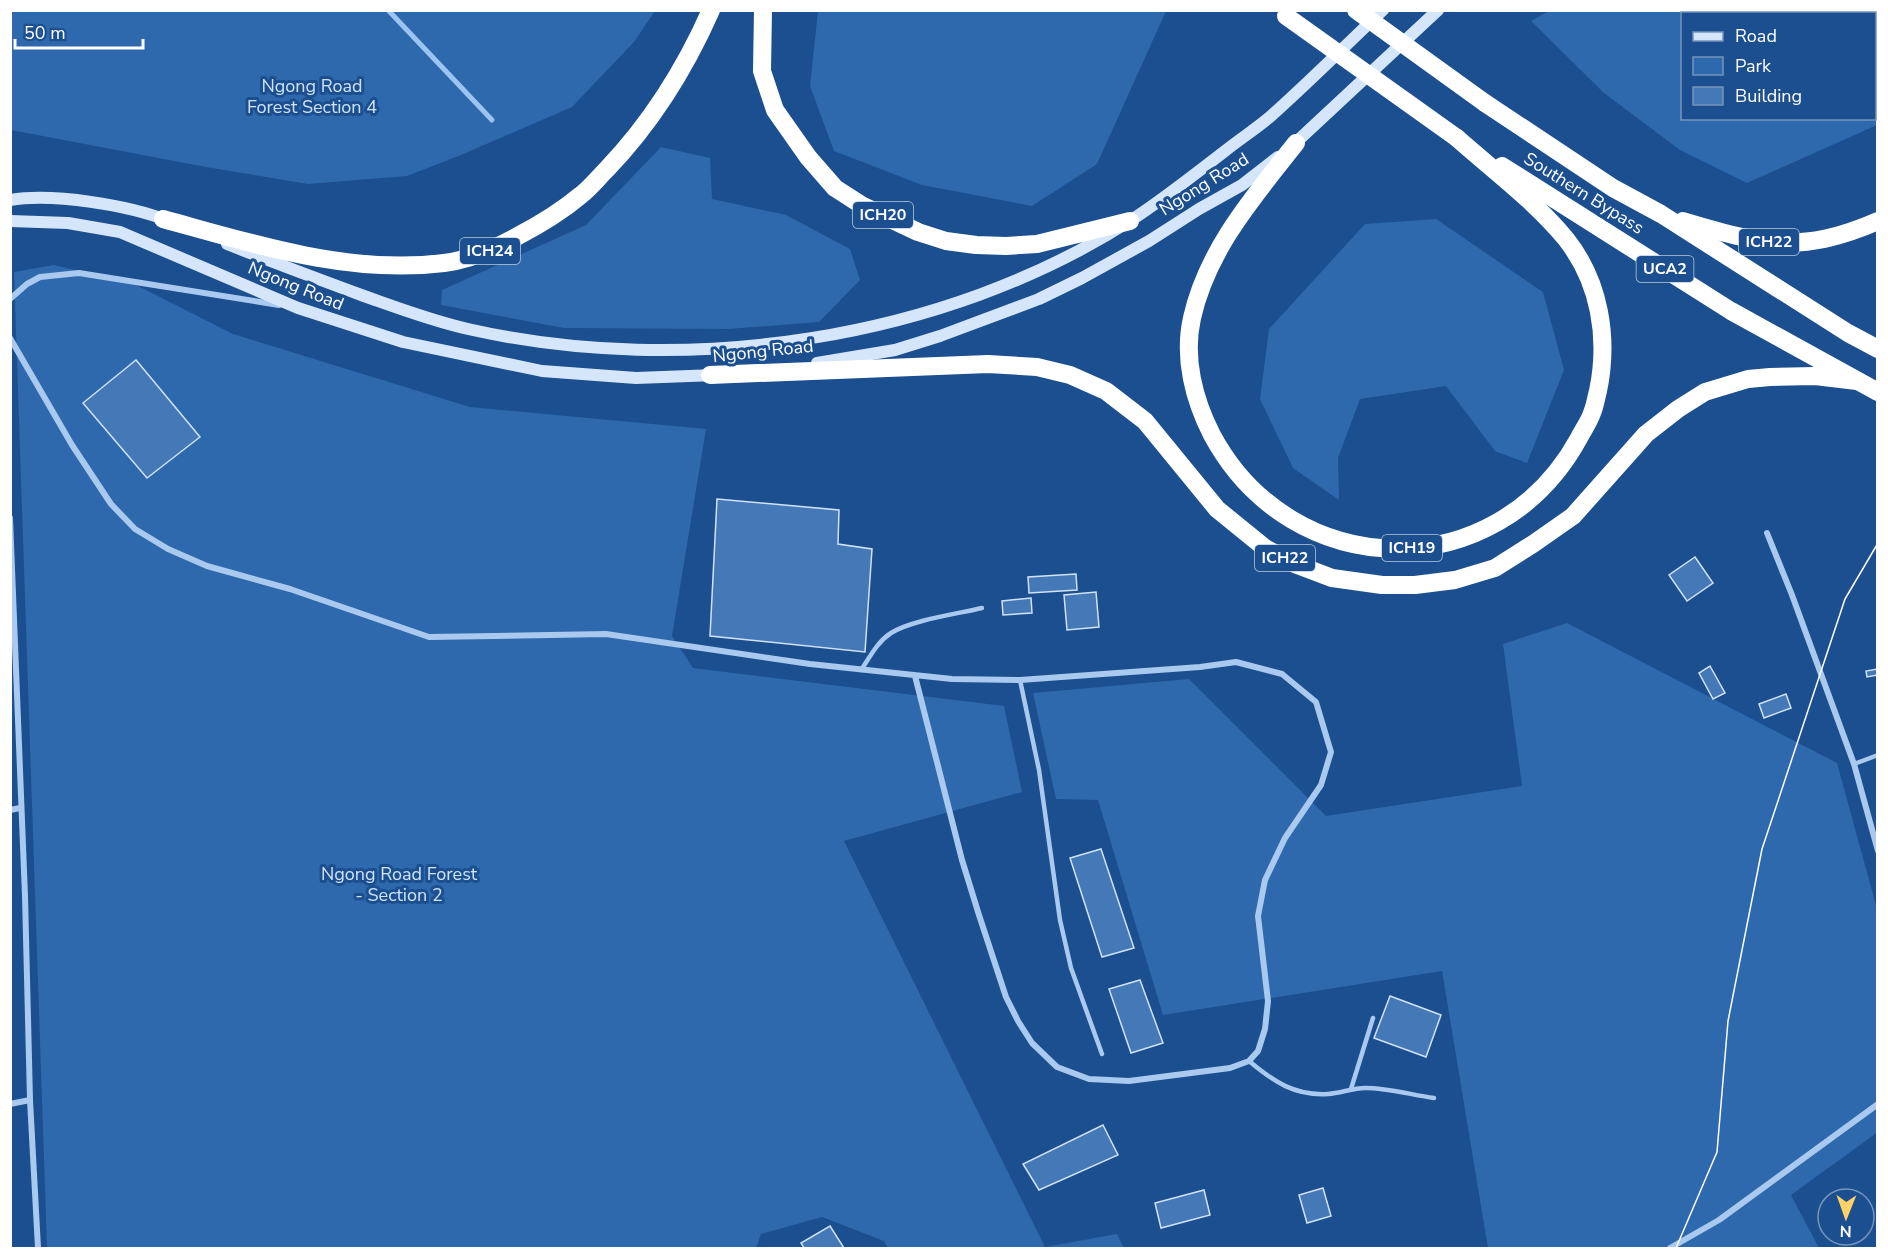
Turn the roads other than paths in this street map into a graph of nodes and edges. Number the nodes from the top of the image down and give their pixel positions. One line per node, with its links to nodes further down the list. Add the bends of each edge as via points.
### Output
1 (711, 10): 11 (highway, ICH24, via 668,93 627,149 582,195 539,225 489,251 446,263 393,266 340,261 287,253)
2 (763, 10): 13 (highway, ICH20, via 762,71 775,110 835,188 862,206 918,232 976,245 1037,244)
3 (1356, 10): 10 (highway, Southern Bypass / UCA2, bridge, via 1485,103 1613,188)
4 (1383, 10): 13 (main road, Ngong Road, via 1269,117)
5 (1438, 10): 8 (main road, Ngong Road)
6 (1283, 13): 7 (highway, Southern Bypass / UCA2, bridge)
7 (1457, 138): 8 (highway, ICH19, via 1549,220 1581,262 1600,317 1600,379 1593,412 1570,454 1527,503 1498,523 1468,536 1435,546 1377,549 1325,536 1266,503 1222,454 1193,385 1189,355 1192,319 1206,278 1240,214); 20 (highway, Southern Bypass / UCA2, via 1731,311)
8 (1296, 143): 19 (main road, Ngong Road, via 1242,185 1149,241 1038,299 895,350)
9 (10, 200): 11 (main road, Ngong Road, via 67,198)
10 (1661, 214): 14 (highway, ICH22, via 1728,235 1785,244 1832,238); 18 (highway, Southern Bypass / UCA2)
11 (163, 219): 13 (main road, Ngong Road, via 416,315 467,329 577,346 683,349 757,346 873,327 920,314 1029,274)
12 (10, 221): 16 (main road, Ngong Road, via 68,223 120,232)
13 (1130, 221)
14 (1878, 221)
15 (10, 299): 16 (street, via 40,278 79,273)
16 (298, 308): 19 (main road, Ngong Road, via 403,342 542,371 636,378)
17 (10, 338): 25 (street, via 111,504 135,529 207,566 429,638 606,634)
18 (1878, 349)
19 (710, 375): 20 (highway, ICH22, via 988,364 1037,367 1070,375 1106,391 1145,422 1217,509 1265,548 1332,578 1382,585 1455,580 1495,568 1573,516 1646,434 1705,392 1770,377 1815,376)
20 (1857, 381): 21 (highway, Southern Bypass / UCA2)
21 (1878, 392)
22 (10, 519): 30 (street)
23 (1767, 533): 29 (street)
24 (982, 608): 25 (lane, via 890,634 877,645)
25 (861, 670): 26 (street)
26 (915, 676): 27 (street); 35 (street, via 979,915 1006,997 1032,1043 1057,1067 1089,1079 1129,1081 1230,1068)
27 (1020, 680): 34 (lane, via 1039,770 1062,930 1071,968); 35 (street, via 1236,662 1282,674 1316,702 1331,752 1322,785 1285,838 1264,880 1258,916 1268,1001 1258,1051)
28 (1878, 755): 29 (lane)
29 (1854, 764): 32 (street)
30 (20, 808): 31 (street); 38 (street)
31 (10, 810)
32 (1878, 850)
33 (1373, 1018): 36 (lane)
34 (1102, 1054)
35 (1249, 1061): 36 (lane, via 1272,1081 1291,1089 1310,1094)
36 (1351, 1089): 37 (lane)
37 (1434, 1098)
38 (30, 1100): 39 (street); 41 (street)
39 (10, 1104)
40 (1878, 1104): 42 (street, via 1719,1220)
41 (38, 1248)
42 (1670, 1248)

